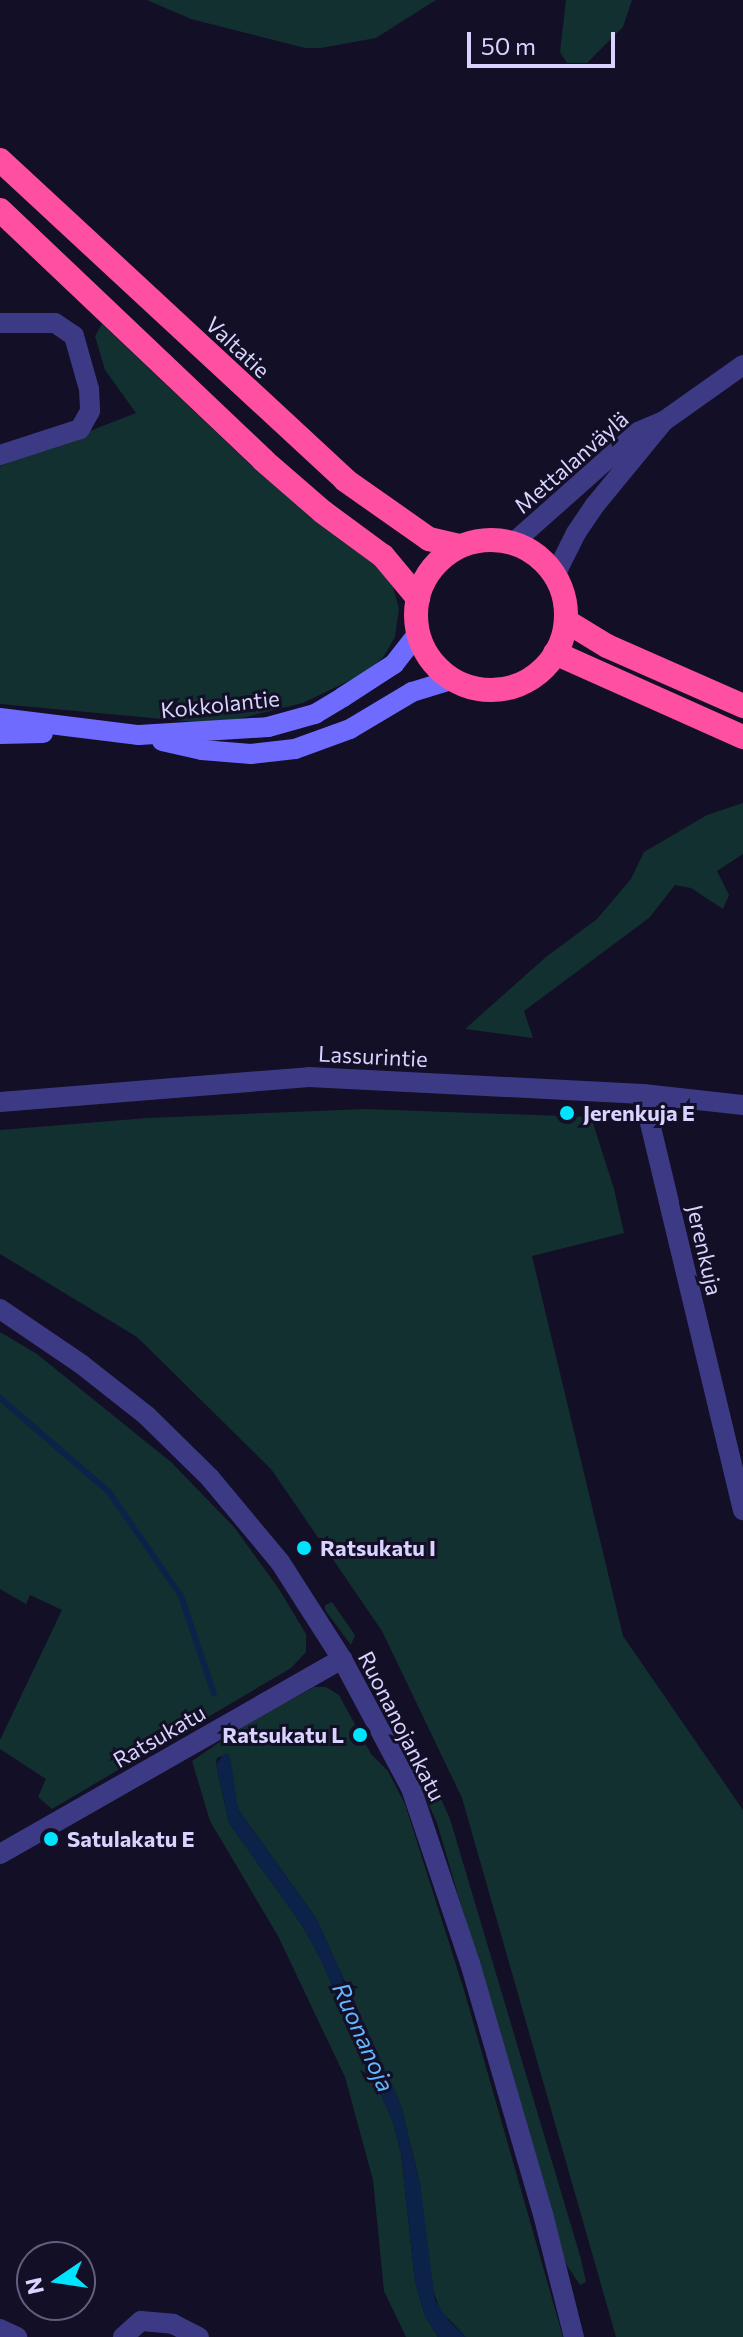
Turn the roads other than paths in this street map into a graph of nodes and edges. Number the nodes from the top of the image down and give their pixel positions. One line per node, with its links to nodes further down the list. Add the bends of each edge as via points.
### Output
1 (0, 160): 8 (highway, Valtatie, via 345,480 429,539)
2 (0, 210): 10 (highway, via 263,460 383,556)
3 (0, 323): 6 (street, via 55,323 74,336 90,411 80,429)
4 (743, 365): 5 (street, Mettalanväylä)
5 (664, 421): 7 (street, Mettalanväylä, via 638,432); 9 (street, Mettalanväylä, via 595,505)
6 (0, 455)
7 (513, 543): 8 (highway, via 495,539); 9 (highway, via 539,557)
8 (459, 546): 10 (highway, via 424,580)
9 (555, 575): 11 (highway)
10 (418, 598): 12 (highway)
11 (566, 621): 13 (highway); 15 (highway, via 607,646)
12 (418, 633): 14 (highway, via 432,663); 19 (main road, Kokkolantie, via 394,664 315,714 268,727)
13 (555, 653): 14 (highway, via 526,682 501,690); 20 (highway)
14 (451, 680): 19 (main road, Kokkolantie, via 412,692 350,729 295,749 251,754 202,750)
15 (743, 706)
16 (0, 718): 17 (main road, Kokkolantie)
17 (107, 732): 18 (main road, Kokkolantie); 19 (main road, Kokkolantie)
18 (0, 734)
19 (139, 735)
20 (743, 737)
21 (643, 1094): 22 (street, Lassurintie, via 309,1077); 23 (street, Lassurintie); 25 (street, Jerenkuja)
22 (0, 1102)
23 (743, 1105)
24 (0, 1312): 26 (street, Ruonanojankatu, via 38,1333 147,1416 210,1478 280,1562)
25 (743, 1510)
26 (342, 1659): 27 (street, Ratsukatu); 32 (street, Ruonanojankatu, via 411,1788 474,1977)
27 (0, 1854)
28 (0, 2329): 29 (street)
29 (17, 2337)
30 (123, 2337): 31 (street, via 141,2321 173,2324)
31 (199, 2337)
32 (574, 2337)

